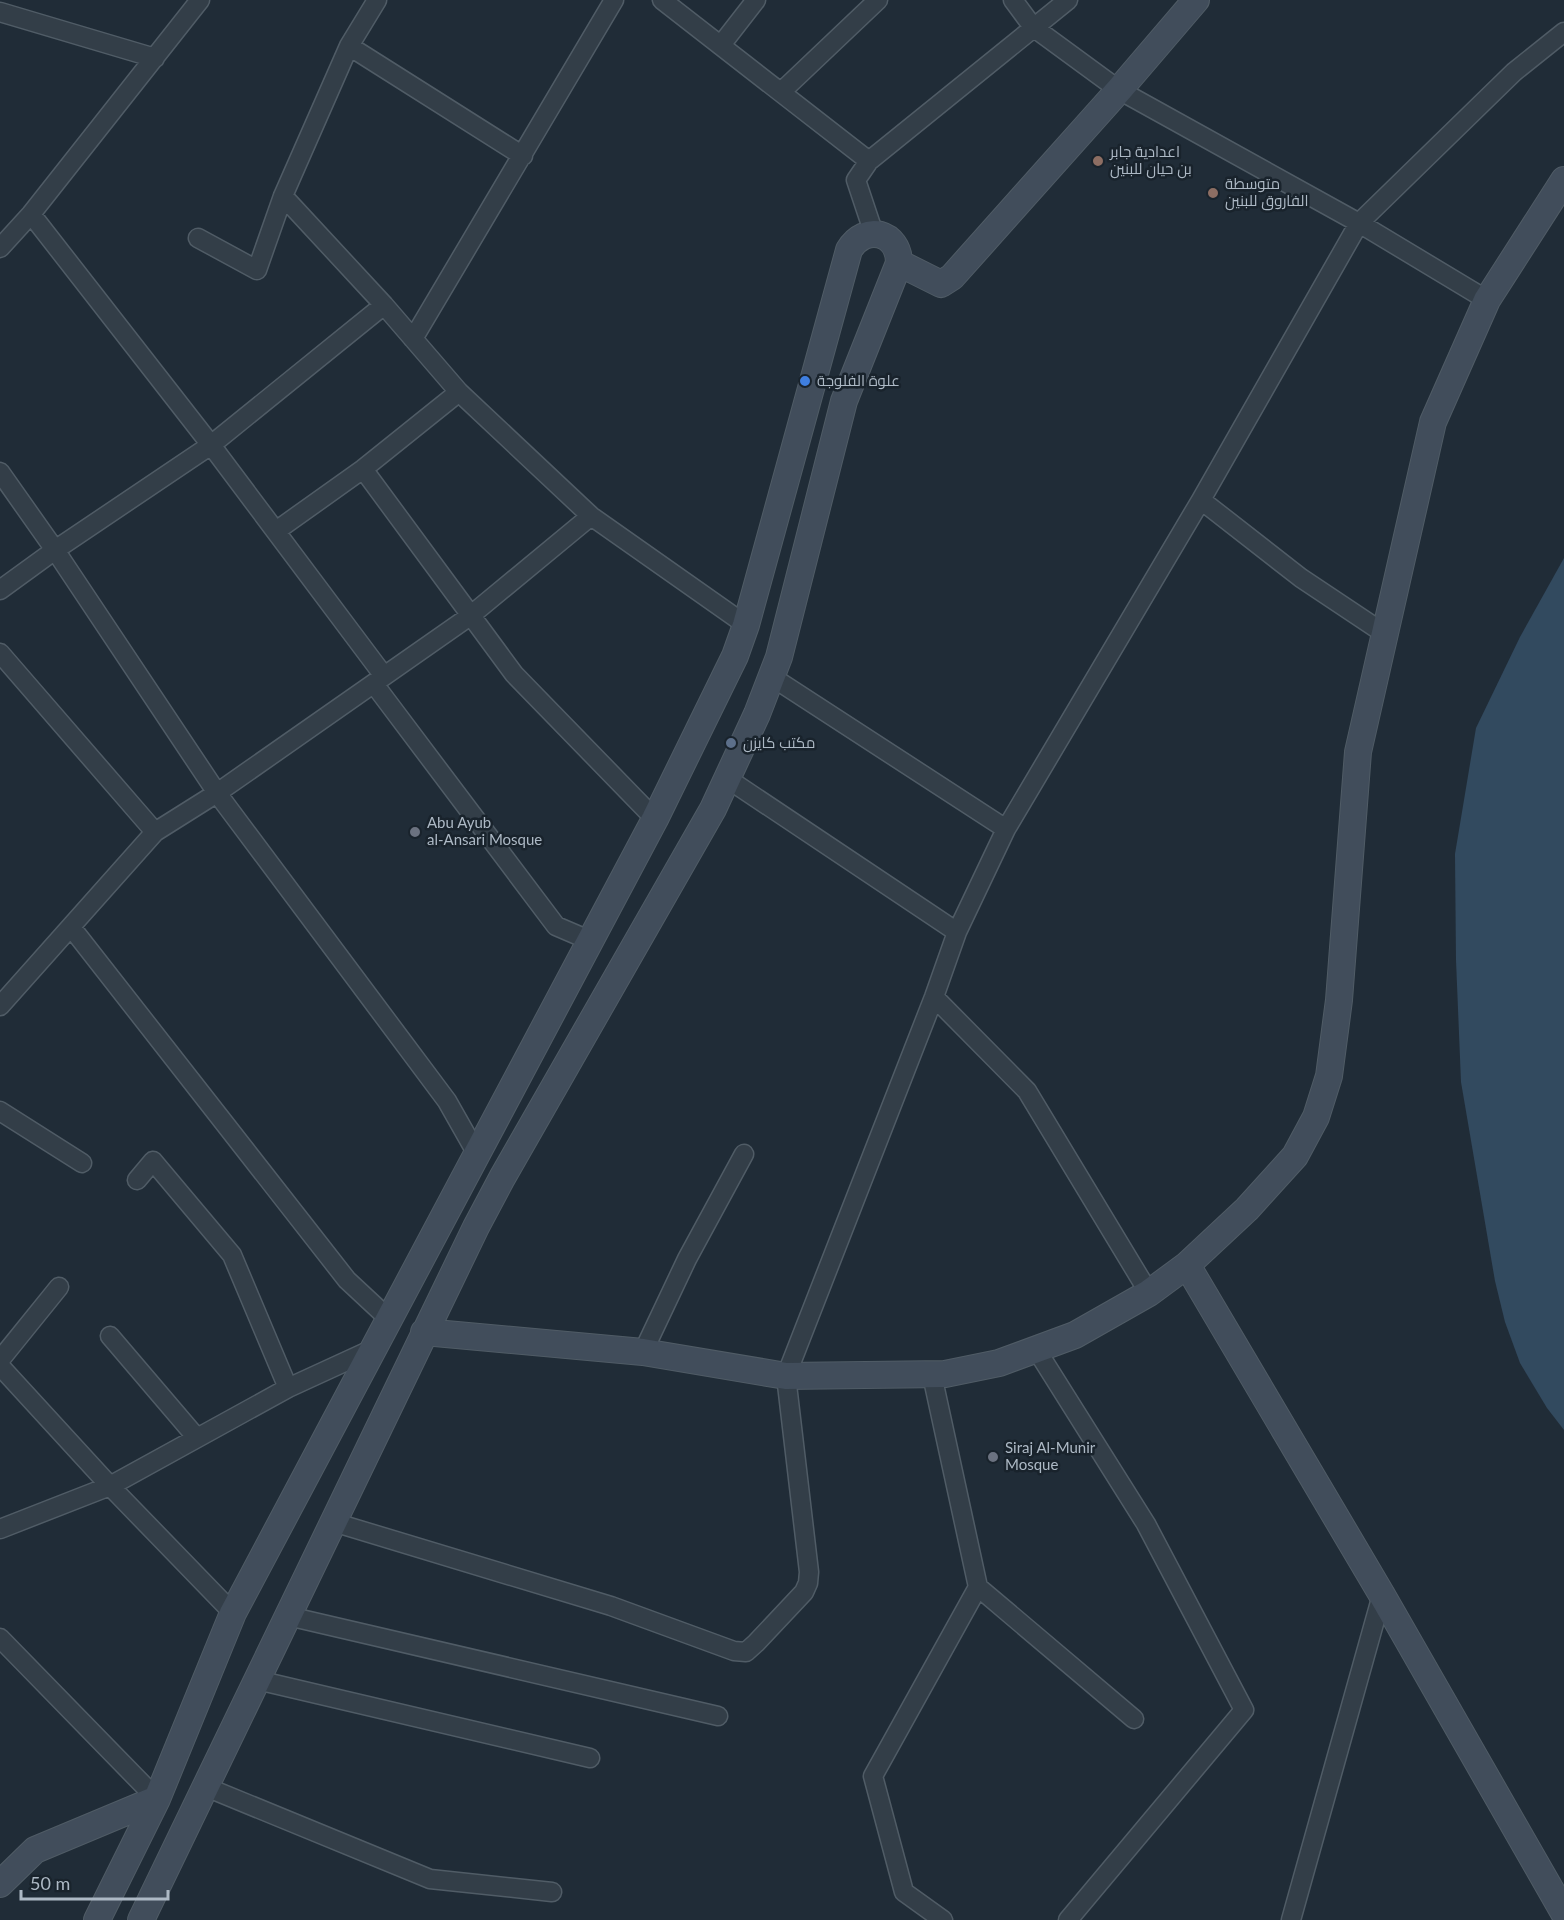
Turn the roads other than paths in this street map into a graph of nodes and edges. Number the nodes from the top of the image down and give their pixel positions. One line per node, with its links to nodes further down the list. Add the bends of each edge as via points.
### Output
1 (200, 0): 15 (street)
2 (377, 0): 14 (street)
3 (614, 0): 18 (street)
4 (662, 0): 13 (street)
5 (756, 0): 13 (street)
6 (878, 0): 17 (street)
7 (1013, 0): 11 (street)
8 (1068, 0): 11 (street)
9 (1196, 0): 16 (street)
10 (0, 12): 15 (street)
11 (1033, 27): 16 (street); 19 (street)
12 (1564, 32): 23 (street, via 1514,72)
13 (721, 45): 17 (street)
14 (349, 46): 18 (street); 21 (street)
15 (155, 58): 22 (street)
16 (1119, 90): 23 (street); 27 (street, via 952,277 941,284)
17 (781, 92): 19 (street)
18 (523, 156): 30 (street)
19 (869, 161): 24 (street, via 856,180)
20 (1564, 180): 28 (street)
21 (283, 196): 25 (street, via 257,270); 29 (street)
22 (32, 214): 26 (street); 32 (street)
23 (1359, 223): 28 (street); 35 (street)
24 (874, 234): 27 (street, via 893,243); 41 (street, via 856,240 849,250)
25 (198, 238)
26 (0, 248)
27 (899, 263): 44 (street, via 844,401)
28 (1487, 300): 42 (street, via 1433,422)
29 (384, 305): 30 (street); 32 (street)
30 (412, 339): 31 (street)
31 (459, 392): 33 (street); 36 (street)
32 (211, 445): 37 (street); 38 (street)
33 (363, 469): 37 (street); 40 (street)
34 (0, 472): 38 (street)
35 (1201, 500): 42 (street, via 1301,578); 49 (street)
36 (591, 516): 40 (street); 41 (street)
37 (276, 531): 45 (street)
38 (55, 550): 39 (street); 47 (street)
39 (0, 590)
40 (470, 616): 45 (street); 48 (street, via 514,674)
41 (746, 625): 48 (street, via 735,656)
42 (1384, 633): 63 (street, via 1358,752 1339,1000 1329,1077 1316,1117 1295,1156 1247,1209)
43 (0, 653): 50 (street)
44 (772, 677): 46 (street); 49 (street)
45 (379, 680): 47 (street); 53 (street, via 556,926)
46 (728, 779): 52 (street); 62 (street)
47 (217, 794): 50 (street); 57 (street, via 447,1101)
48 (655, 819): 53 (street)
49 (1006, 829): 52 (street)
50 (155, 832): 51 (street)
51 (71, 927): 55 (street); 66 (street, via 347,1280)
52 (957, 932): 54 (street)
53 (591, 941): 57 (street)
54 (934, 997): 65 (street, via 1027,1091); 75 (street)
55 (0, 1006)
56 (0, 1111): 59 (street)
57 (477, 1154): 61 (street)
58 (744, 1154): 71 (street, via 687,1259)
59 (82, 1163)
60 (137, 1180): 76 (street, via 153,1161 232,1254)
61 (447, 1210): 62 (street); 66 (street)
62 (476, 1227): 67 (street)
63 (1187, 1265): 65 (street); 82 (street)
64 (59, 1287): 72 (street)
65 (1149, 1293): 70 (street, via 1074,1335)
66 (390, 1320): 69 (street)
67 (424, 1332): 71 (street); 79 (street)
68 (110, 1336): 77 (street)
69 (375, 1348): 76 (street); 83 (street)
70 (1036, 1349): 74 (street, via 999,1364); 98 (street, via 1146,1524 1244,1710)
71 (643, 1352): 75 (street)
72 (0, 1360)
73 (0, 1366): 78 (street)
74 (932, 1375): 75 (street); 81 (street)
75 (786, 1376): 79 (street, via 808,1583 804,1592 746,1652 611,1606)
76 (288, 1388): 77 (street)
77 (197, 1438): 78 (street)
78 (110, 1486): 80 (street); 83 (street)
79 (333, 1522): 84 (street)
80 (0, 1529)
81 (978, 1587): 88 (street); 97 (street, via 873,1776 904,1892)
82 (1382, 1595): 94 (street); 99 (street)
83 (233, 1613): 91 (street)
84 (288, 1616): 86 (street); 87 (street)
85 (0, 1638): 91 (street)
86 (257, 1680): 89 (street); 90 (street)
87 (718, 1716)
88 (1134, 1719)
89 (590, 1758)
90 (206, 1787): 93 (street, via 430,1879); 96 (street)
91 (157, 1799): 92 (street, via 34,1850); 95 (street)
92 (0, 1884)
93 (552, 1892)
94 (1564, 1913)
95 (97, 1920)
96 (141, 1920)
97 (943, 1920)
98 (1068, 1920)
99 (1291, 1920)

